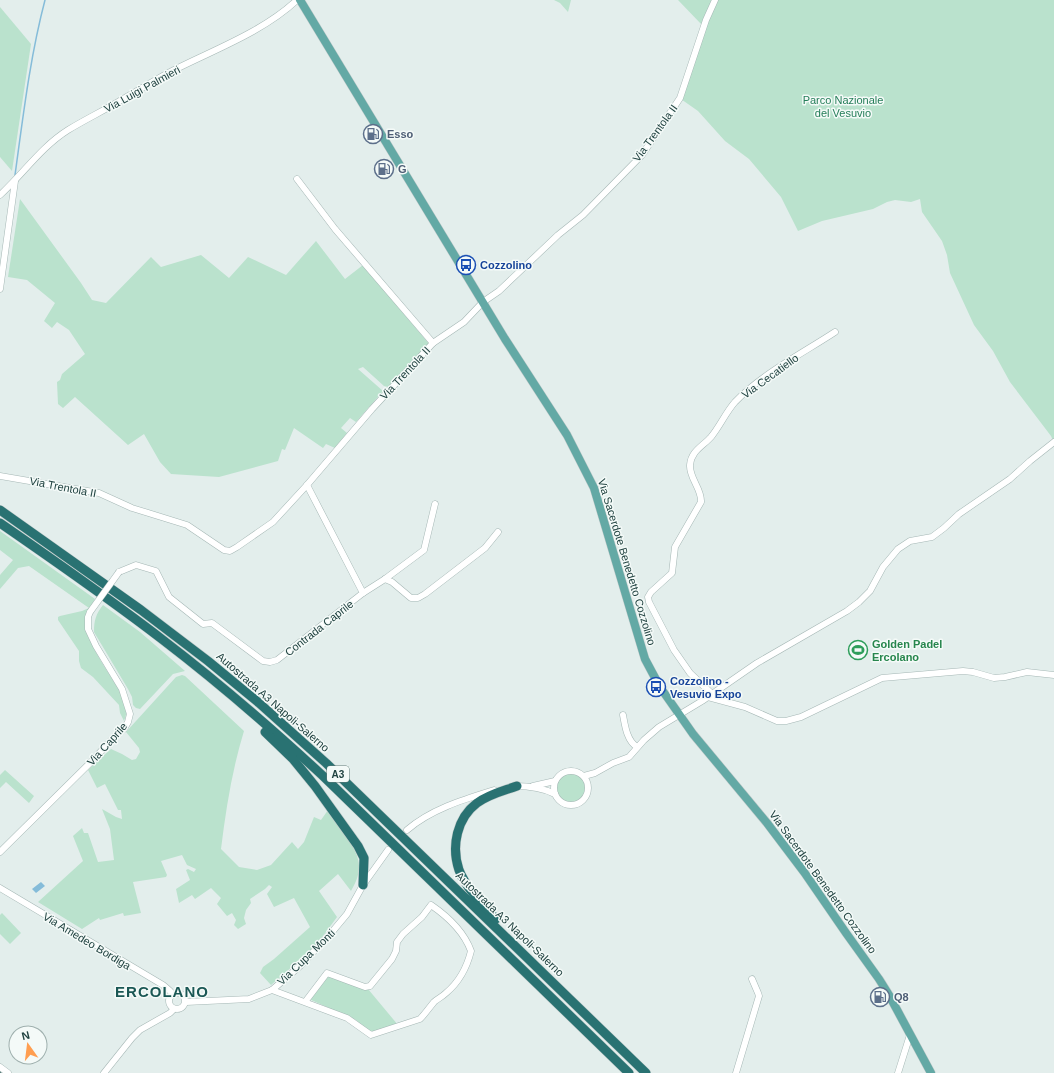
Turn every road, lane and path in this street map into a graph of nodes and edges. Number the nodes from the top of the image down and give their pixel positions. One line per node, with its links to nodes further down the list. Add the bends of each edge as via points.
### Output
1 (299, 0): 4 (street, Via Luigi Palmieri, via 248,33 161,77 66,131 35,158); 7 (main road, Via Sacerdote Benedetto Cozzolino)
2 (715, 0): 7 (street, Via Trentola II, via 680,98 642,155 583,215)
3 (297, 179): 9 (street, via 335,230)
4 (15, 181): 5 (street, Via Luigi Palmieri); 6 (street)
5 (0, 195)
6 (0, 289)
7 (484, 302): 9 (street, Via Trentola II, via 464,322); 24 (main road, Via Sacerdote Benedetto Cozzolino, via 567,435 594,488 645,659 660,687)
8 (836, 332): 22 (street, Via Cecatiello, via 757,383 735,402 711,436 692,454 690,470 702,497 701,502 676,547 672,573 648,597 674,650)
9 (433, 343): 12 (street, Via Trentola II)
10 (1054, 442): 22 (street, via 1010,479 959,514 932,537 910,541 898,549 883,567 870,591 847,611 758,663)
11 (0, 476): 12 (street, Via Trentola II, via 99,493 132,508 187,525 224,550 230,550 273,522)
12 (307, 485): 18 (street, Contrada Caprile)
13 (436, 504): 17 (street, via 424,550)
14 (0, 510): 38 (highway, Autostrada A3 Napoli-Salerno / A3, via 141,610 258,703 332,768)
15 (0, 523): 20 (highway, Autostrada A3 Napoli-Salerno / A3, via 131,616)
16 (498, 532): 17 (street, via 485,548 418,598 411,598)
17 (386, 579): 18 (street)
18 (364, 593): 19 (street, Contrada Caprile, bridge, via 277,660 270,662 263,660 212,623 204,624 169,597 156,570 136,565 119,572)
19 (90, 612): 35 (street, Via Caprile, via 88,629 122,689 130,714 128,722 124,729)
20 (204, 672): 36 (highway, via 226,697 293,759 315,786 364,858); 49 (highway, Autostrada A3 Napoli-Salerno / A3, via 322,775)
21 (1054, 675): 22 (street, via 1027,672 994,678 963,671 882,678 801,717 777,721)
22 (710, 695): 24 (street)
23 (623, 714): 25 (street, via 629,738)
24 (680, 715): 25 (street, via 660,727); 45 (main road, Via Sacerdote Benedetto Cozzolino, via 804,872 879,978)
25 (637, 747): 26 (street, via 629,757)
26 (595, 773): 27 (street); 29 (street)
27 (584, 776): 28 (street, via 572,770 559,775); 29 (street)
28 (555, 781): 31 (street); 32 (street)
29 (589, 784): 32 (street, via 587,797 577,805 564,804)
30 (517, 786): 31 (street); 33 (street, via 501,787 465,800 428,815); 38 (highway, via 490,795 476,803 466,814 459,826 456,855 459,870 469,887 489,912 526,949)
31 (529, 787): 32 (street)
32 (555, 794)
33 (407, 830)
34 (388, 850): 36 (street, Via Cupa Monti)
35 (0, 852)
36 (363, 885): 40 (street, Via Cupa Monti, via 347,914 332,932 300,966)
37 (0, 888): 41 (street, Via Amedeo Bordiga, via 163,985)
38 (543, 973): 50 (highway, Autostrada A3 Napoli-Salerno / A3)
39 (752, 979): 51 (street, via 759,996)
40 (272, 990): 42 (street, Via Cupa Monti, via 249,999); 43 (street)
41 (173, 995): 42 (street, via 181,994); 44 (street, via 169,1001)
42 (186, 1002): 44 (street, via 183,1008)
43 (305, 1002): 43 (street, via 347,1018 371,1035 420,1019 425,1015 435,1001 456,984 471,951 457,928 431,905 397,942 392,959 370,986 365,987 327,973)
44 (174, 1009): 48 (street, via 140,1030)
45 (910, 1035): 52 (street); 53 (main road, Via Sacerdote Benedetto Cozzolino)
46 (0, 1067): 47 (street)
47 (8, 1073)
48 (104, 1073)
49 (629, 1073)
50 (646, 1073)
51 (736, 1073)
52 (898, 1073)
53 (931, 1073)

